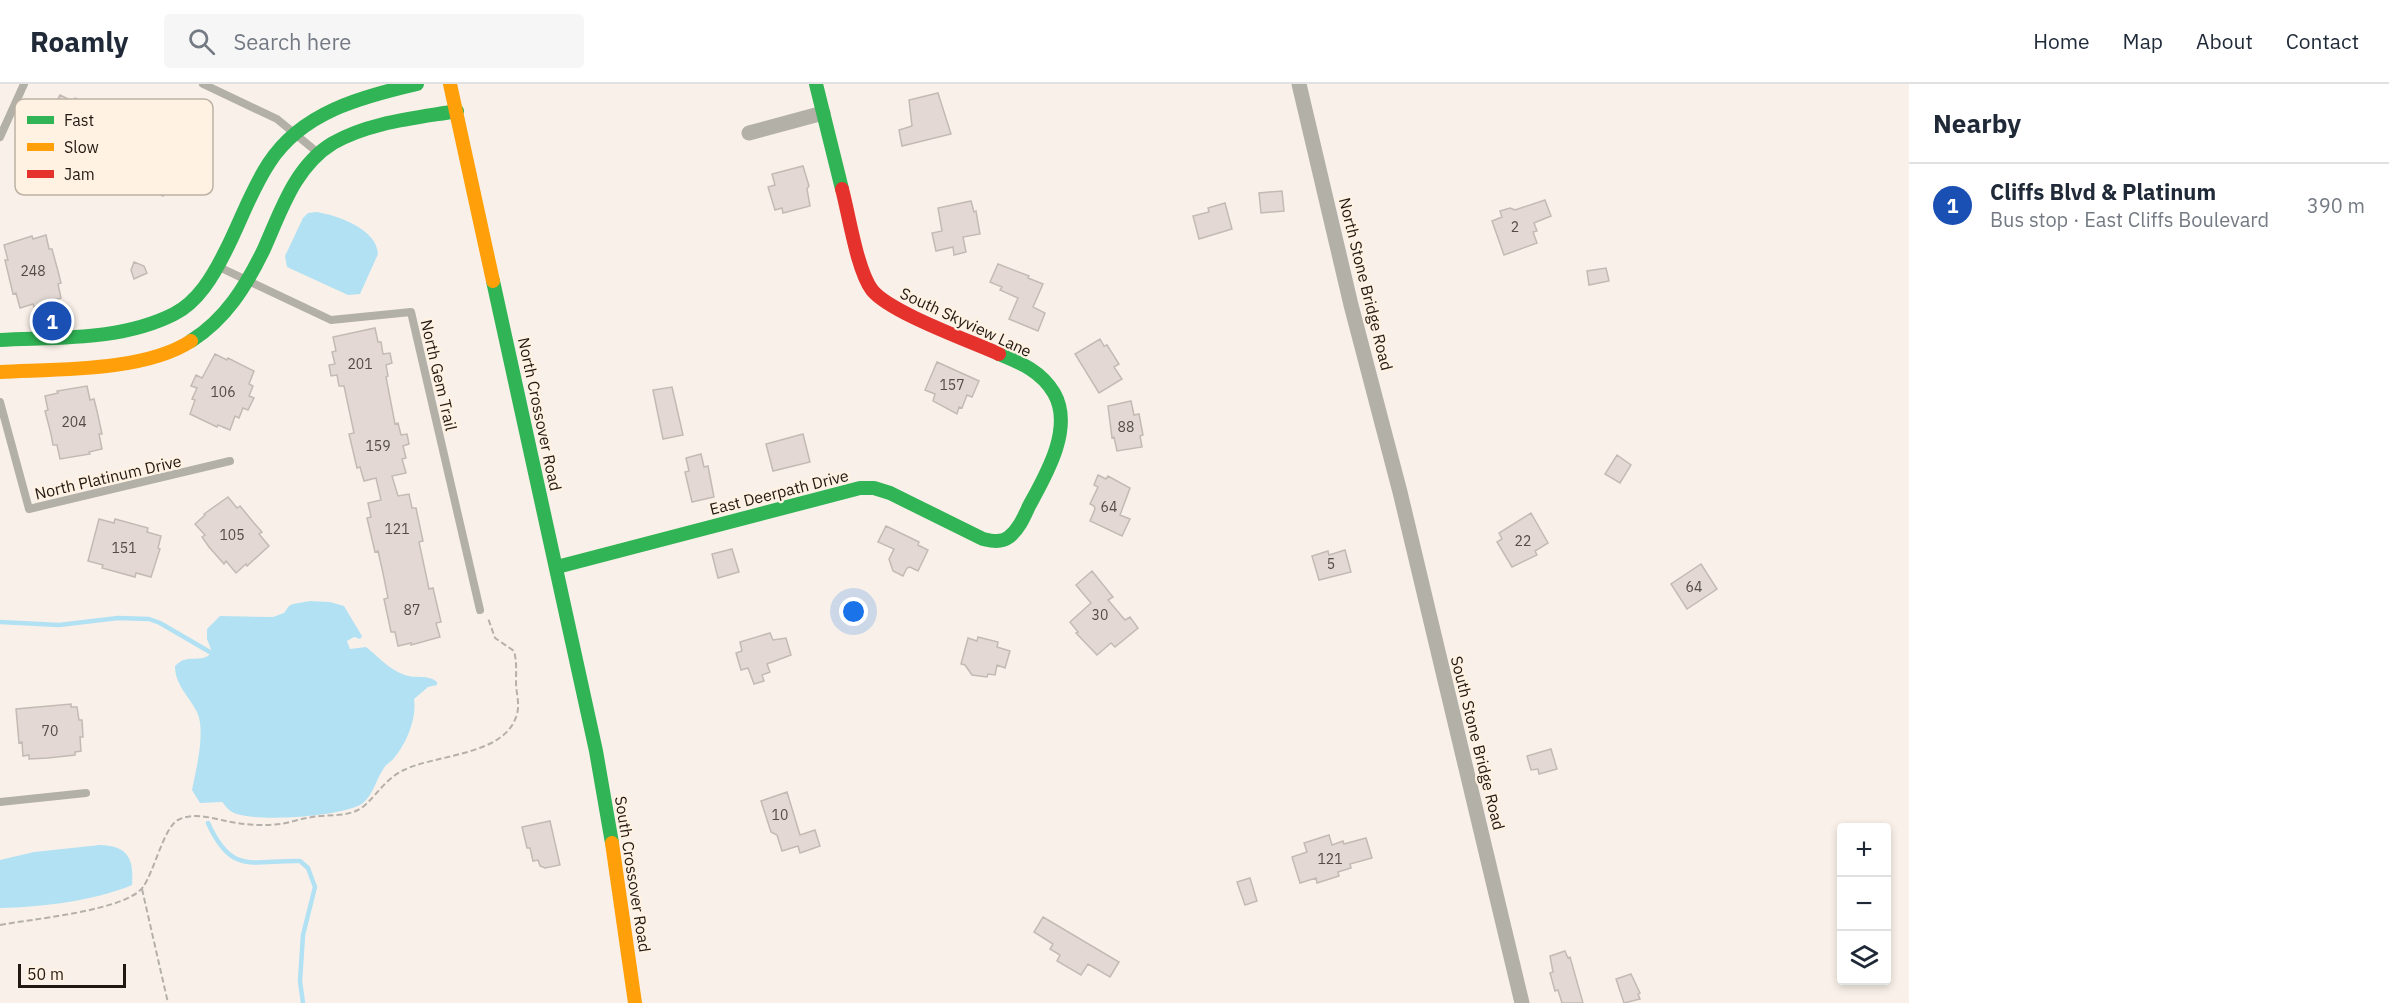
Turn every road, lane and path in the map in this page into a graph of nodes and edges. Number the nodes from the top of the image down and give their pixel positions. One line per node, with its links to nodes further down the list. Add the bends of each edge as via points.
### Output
1 (24, 84): 7 (lane)
2 (203, 84): 12 (lane, via 277,119)
3 (417, 84): 12 (street, via 357,98 319,114)
4 (450, 84): 9 (street, North Crossover Road)
5 (816, 84): 10 (street, South Skyview Lane)
6 (1299, 84): 21 (street, North Stone Bridge Road)
7 (17, 99)
8 (15, 104): 13 (lane)
9 (457, 111): 14 (street, via 386,124 339,140); 23 (street, North Crossover Road)
10 (823, 113): 11 (street); 22 (street, South Skyview Lane, via 861,265 872,290 891,306 1024,365 1043,378 1056,397 1061,417 1055,452 1018,528)
11 (749, 133)
12 (295, 134): 14 (lane); 15 (street, via 274,156)
13 (0, 137)
14 (318, 154): 16 (street, via 292,188)
15 (218, 267): 16 (lane, North Gem Trail); 17 (street, via 195,299 175,314 143,327)
16 (249, 282): 18 (street, via 217,323 188,344 161,356); 24 (lane, North Gem Trail, via 331,320 411,312)
17 (0, 340)
18 (0, 372)
19 (0, 402): 20 (lane, North Platinum Drive, via 29,509)
20 (230, 461)
21 (1400, 492): 32 (street, South Stone Bridge Road)
22 (1003, 541): 23 (street, East Deerpath Drive, via 983,539 890,493 860,488)
23 (557, 567): 25 (street, North Crossover Road)
24 (480, 610): 28 (path, via 487,616 495,638 514,651 517,664 517,713 507,732 486,746 406,768 392,776 363,807 348,813 262,825 212,817 188,816 176,821 168,829)
25 (596, 751): 31 (street, South Crossover Road)
26 (86, 793): 27 (lane)
27 (0, 802)
28 (142, 889): 29 (path, via 133,897 99,908); 30 (path)
29 (0, 925)
30 (168, 1003)
31 (635, 1003)
32 (1522, 1003)

